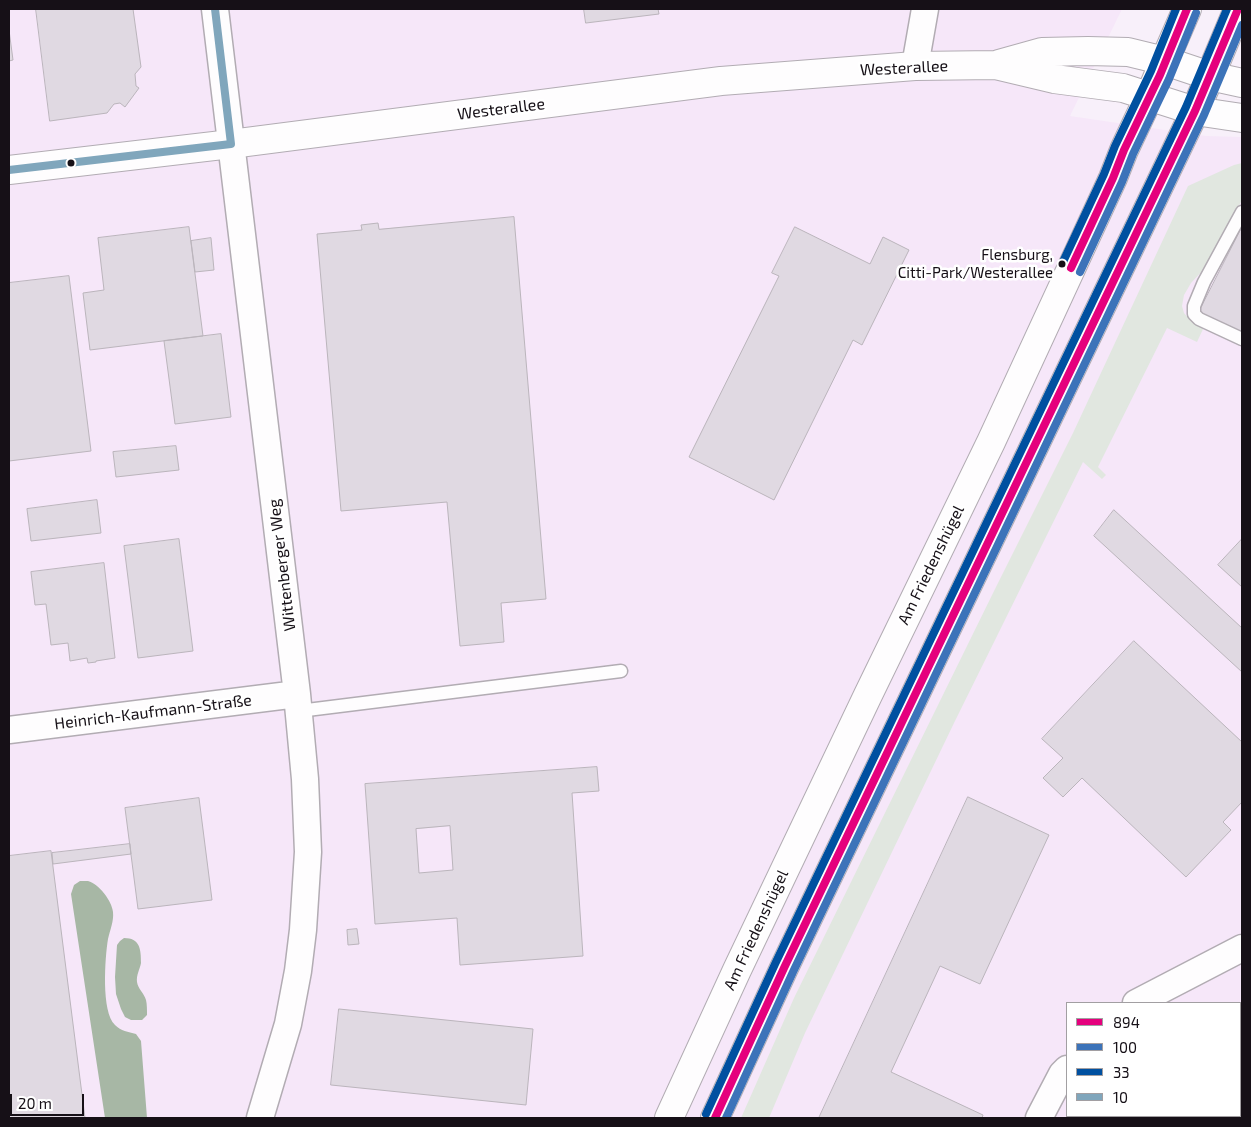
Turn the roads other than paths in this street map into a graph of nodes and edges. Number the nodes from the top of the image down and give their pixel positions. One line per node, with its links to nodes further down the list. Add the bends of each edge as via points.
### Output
1 (215, 9): 13 (street, Wittenberger Weg)
2 (925, 9): 7 (street)
3 (1187, 9): 5 (main road, Am Friedenshügel)
4 (1238, 19): 8 (main road)
5 (1165, 61): 6 (main road, Westerallee, via 1128,52 1042,52); 8 (main road, Westerallee); 10 (main road, Am Friedenshügel)
6 (995, 65): 7 (main road, Westerallee); 10 (main road, Westerallee, via 1054,79 1123,88)
7 (915, 66): 13 (main road, Westerallee, via 721,81)
8 (1210, 76): 9 (main road, Westerallee); 11 (main road)
9 (1242, 83)
10 (1149, 97): 11 (main road, Westerallee); 24 (main road, Am Friedenshügel, via 994,436 741,961)
11 (1195, 111): 12 (main road, Westerallee); 25 (main road)
12 (1242, 118)
13 (230, 144): 14 (main road, Westerallee); 18 (street, Wittenberger Weg)
14 (9, 170)
15 (1242, 212): 16 (lane, via 1194,306 1198,319)
16 (1242, 339)
17 (621, 671): 18 (lane)
18 (298, 703): 19 (street, Heinrich-Kaufmann-Straße); 23 (street, Wittenberger Weg, via 308,852 303,930 288,1024)
19 (9, 730)
20 (1242, 948): 21 (street)
21 (1138, 1002)
22 (1066, 1070): 26 (street)
23 (260, 1118)
24 (669, 1118)
25 (714, 1118)
26 (1039, 1118)

